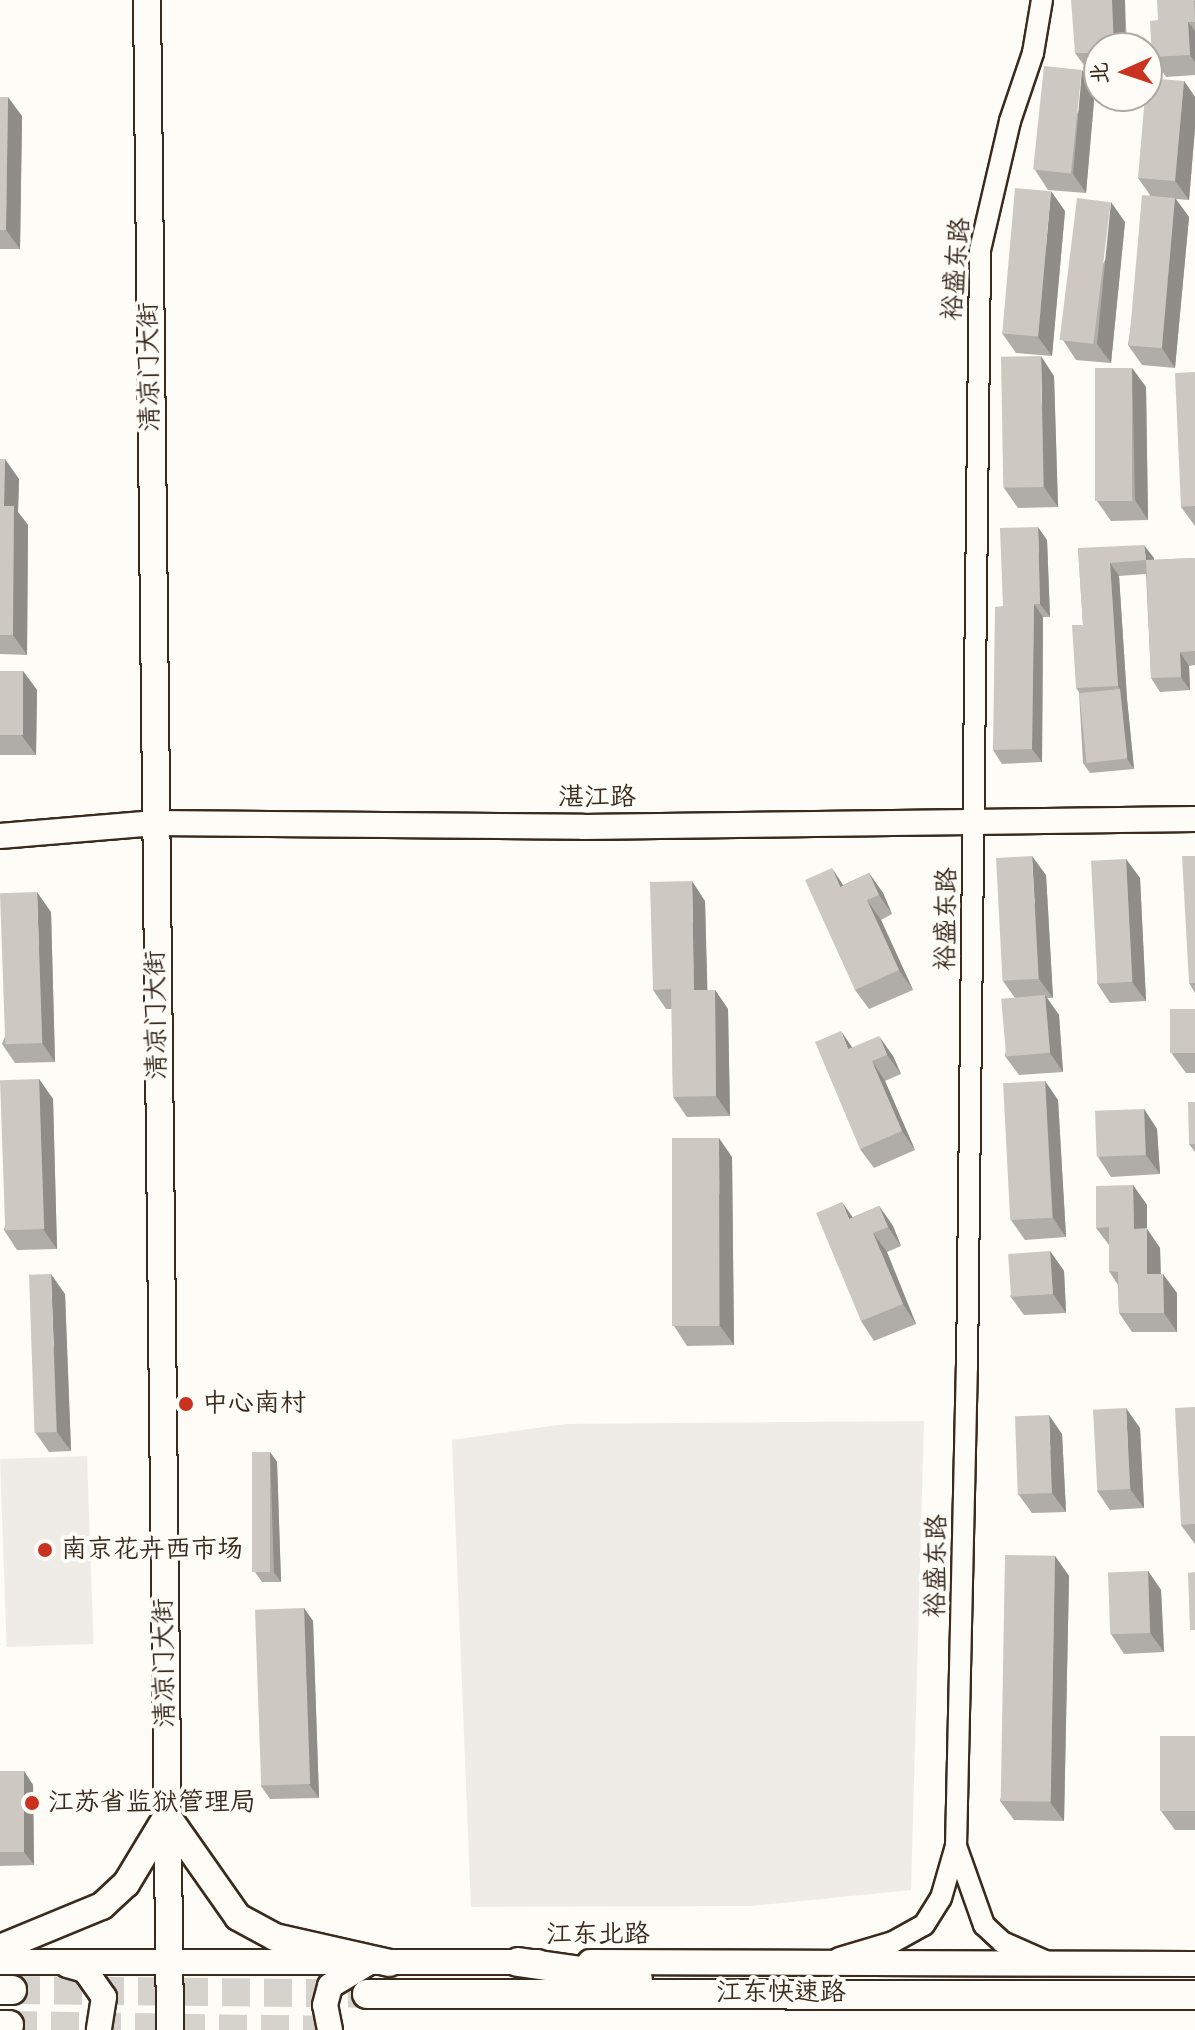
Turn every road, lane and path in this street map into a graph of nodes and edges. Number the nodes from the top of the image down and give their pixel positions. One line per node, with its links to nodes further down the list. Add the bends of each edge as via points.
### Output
1 (147, 0): 5 (main road, 清凉门大街)
2 (1042, 0): 4 (street, 裕盛东路, via 1033,53 1010,121 980,250)
3 (1195, 819): 4 (main road, 湛江路)
4 (975, 820): 5 (main road, 湛江路, via 583,827); 8 (street, 裕盛东路)
5 (155, 823): 6 (main road, 湛江路); 7 (main road, 清凉门大街)
6 (0, 836)
7 (167, 1816): 9 (main road, via 126,1884 102,1906); 10 (main road, 清凉门大街); 13 (main road, via 238,1917 275,1937)
8 (956, 1846): 15 (street, 裕盛东路, via 941,1898 924,1925 893,1942); 16 (street, 裕盛东路, via 984,1925 1002,1942)
9 (0, 1948)
10 (170, 1961): 12 (main road, 江东北路); 13 (main road, 江东北路); 22 (main road, 清凉门大街)
11 (0, 1962): 12 (main road, 江东北路)
12 (56, 1962): 21 (main road, via 85,1970 95,1979 104,1997)
13 (380, 1962): 14 (main road, 江东北路); 23 (main road, via 330,1986 325,2005)
14 (518, 1962): 15 (main road, 江东北路); 18 (highway)
15 (825, 1963): 16 (main road, 江东北路)
16 (1049, 1963): 17 (main road, 江东北路)
17 (1195, 1964)
18 (738, 1993): 19 (highway, 江东快速路); 20 (highway, 江东快速路)
19 (367, 1994)
20 (1195, 1995)
21 (99, 2030)
22 (170, 2030)
23 (330, 2030)

